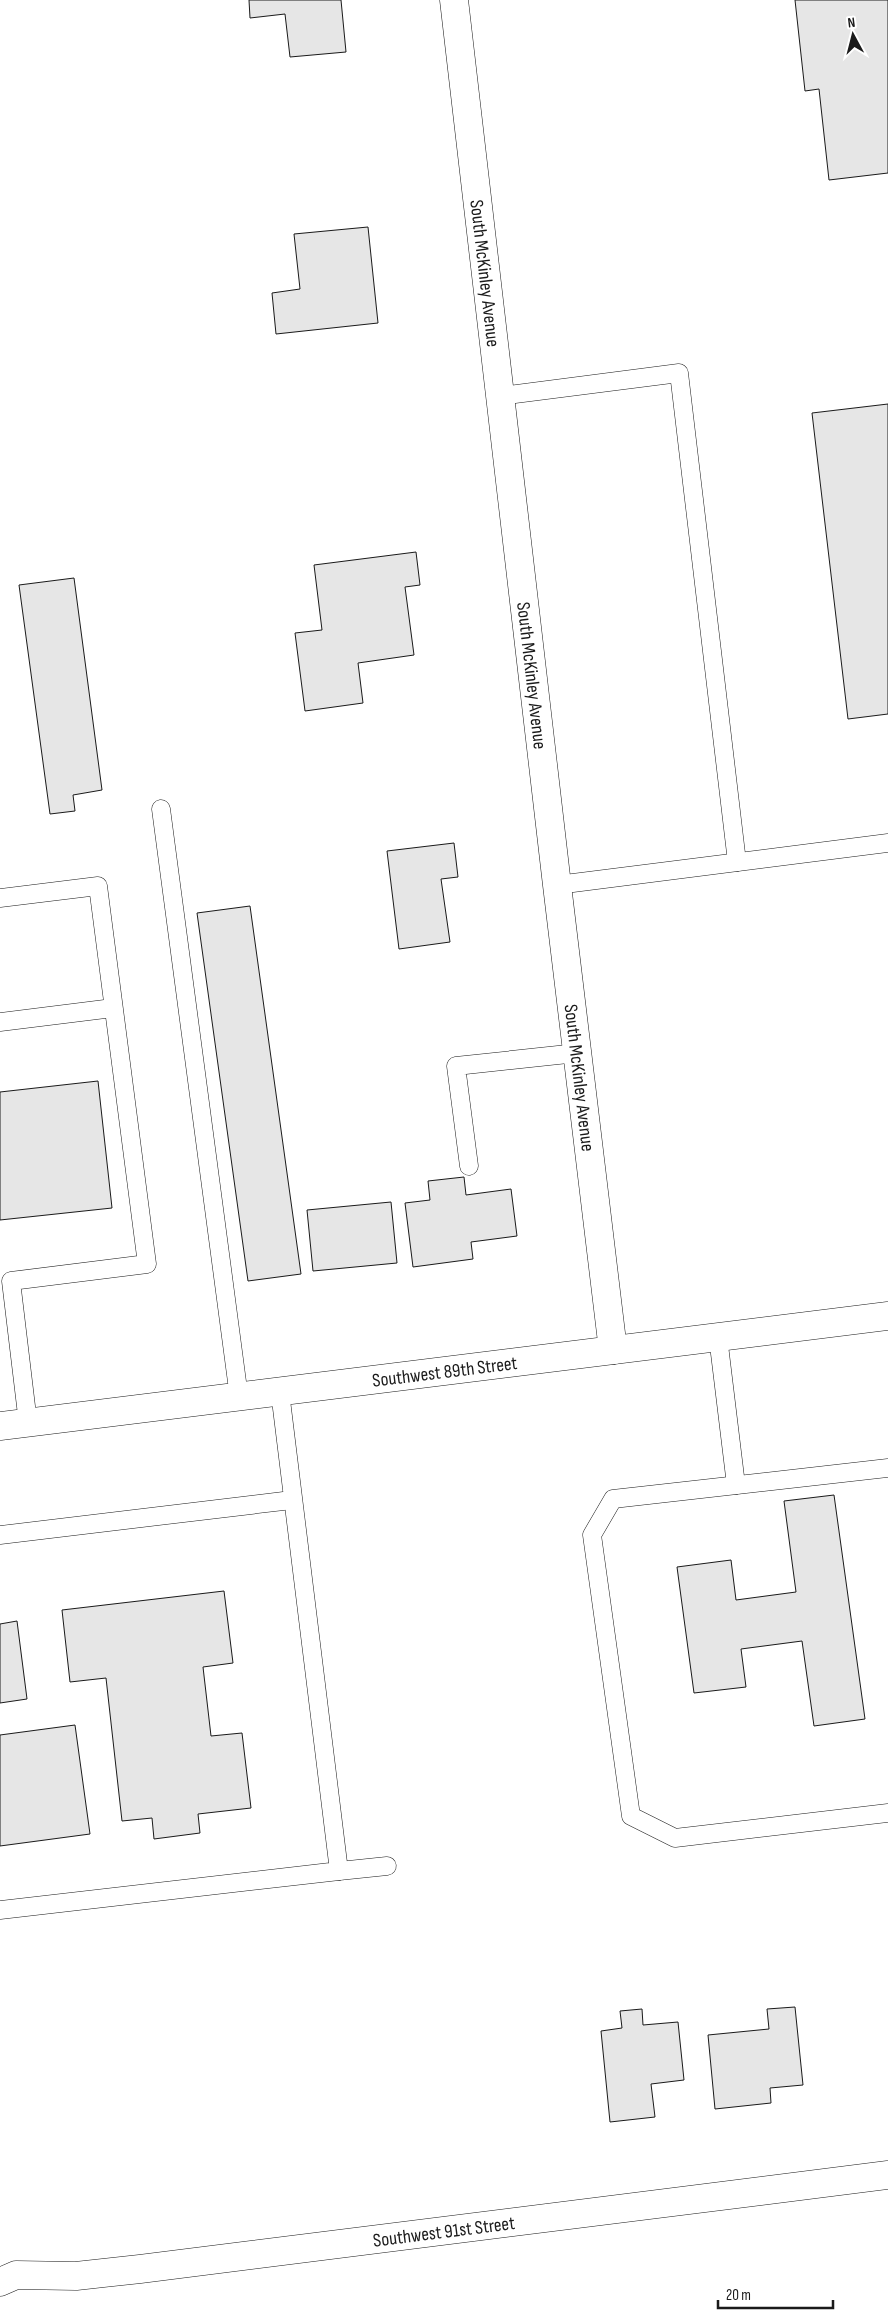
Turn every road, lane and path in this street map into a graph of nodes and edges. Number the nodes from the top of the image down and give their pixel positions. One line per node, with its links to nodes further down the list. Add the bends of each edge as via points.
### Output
1 (454, 0): 2 (street, South McKinley Avenue)
2 (500, 396): 5 (lane, via 679,373); 6 (street, South McKinley Avenue)
3 (162, 809): 17 (lane)
4 (888, 843): 5 (lane)
5 (737, 862): 6 (lane)
6 (557, 885): 10 (street, South McKinley Avenue)
7 (0, 898): 8 (lane, via 98,886)
8 (114, 1008): 9 (lane); 12 (lane, via 147,1264)
9 (0, 1022)
10 (577, 1053): 11 (lane, via 456,1066); 15 (street, South McKinley Avenue)
11 (469, 1166)
12 (6, 1282): 18 (lane)
13 (888, 1316): 14 (street, Southwest 89th Street)
14 (718, 1337): 15 (street, Southwest 89th Street); 21 (lane)
15 (613, 1350): 16 (street, Southwest 89th Street)
16 (280, 1392): 17 (street, Southwest 89th Street); 22 (lane)
17 (239, 1397): 18 (street, Southwest 89th Street)
18 (28, 1423): 19 (street, Southwest 89th Street)
19 (0, 1426)
20 (888, 1468): 21 (lane)
21 (736, 1485): 24 (lane, via 613,1499 592,1535 631,1816 675,1838)
22 (292, 1500): 23 (lane); 26 (lane)
23 (0, 1535)
24 (888, 1813)
25 (387, 1866): 26 (lane)
26 (340, 1871): 27 (lane)
27 (0, 1910)
28 (888, 2175): 29 (street, Southwest 91st Street, via 140,2269 76,2276 16,2275)
29 (0, 2282)

